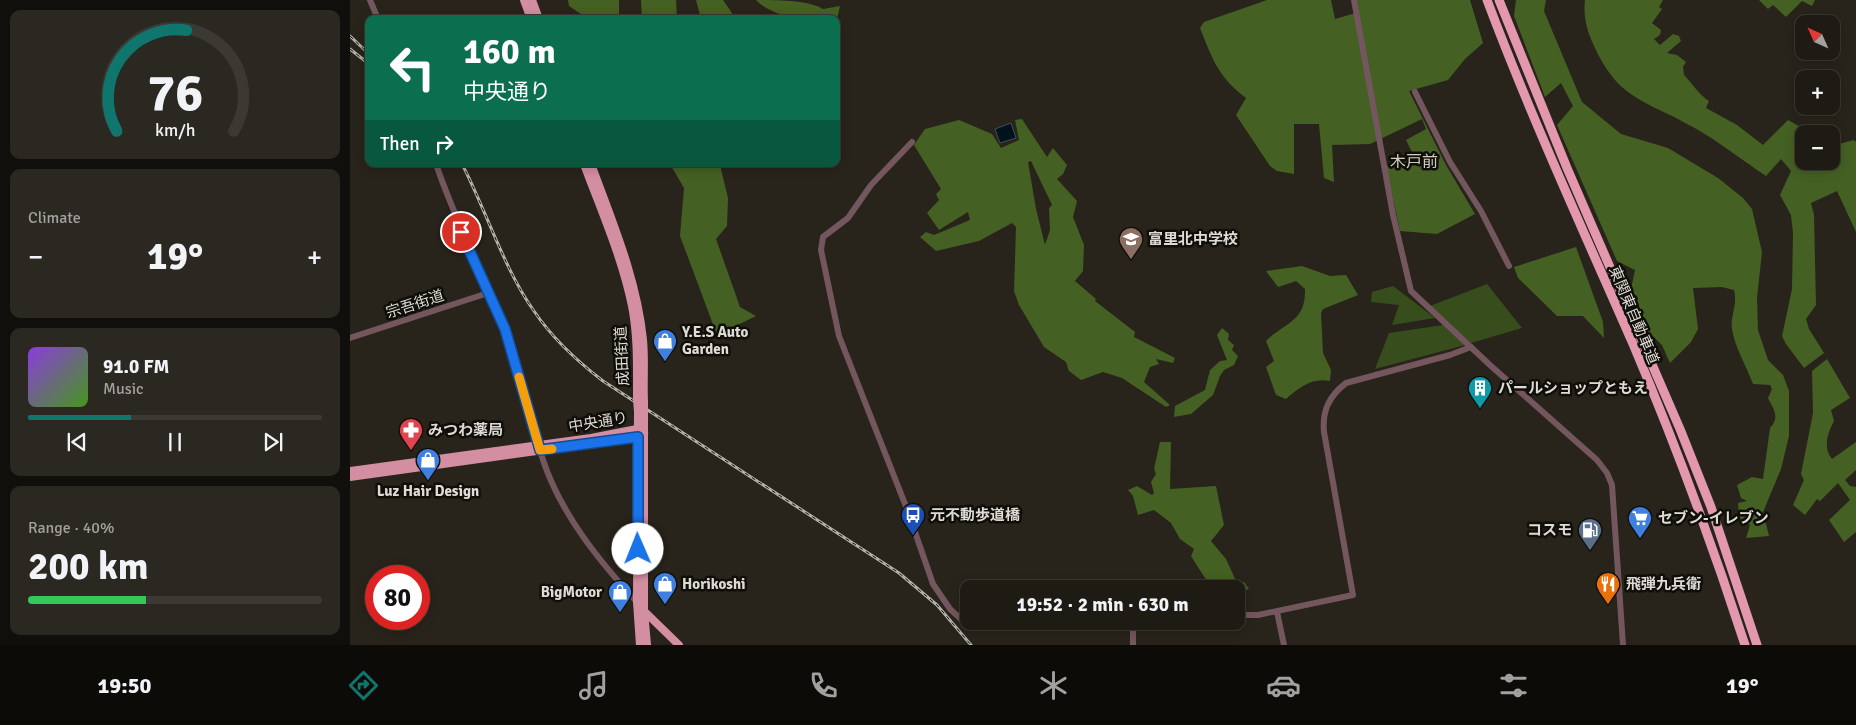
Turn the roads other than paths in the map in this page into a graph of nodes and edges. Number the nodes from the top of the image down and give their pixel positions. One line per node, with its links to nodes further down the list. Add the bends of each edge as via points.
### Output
1 (370, 0): 7 (street)
2 (524, 0): 8 (highway)
3 (532, 0): 9 (highway)
4 (1354, 0): 18 (street, via 1409,285 1416,297)
5 (1487, 0): 36 (highway, 東関東自動車道, via 1512,66 1670,434)
6 (1499, 0): 37 (highway, 東関東自動車道, via 1567,168 1680,429 1711,508)
7 (376, 15)
8 (530, 15)
9 (538, 15)
10 (1416, 92): 15 (street, via 1450,162 1481,211)
11 (912, 142): 28 (street, via 870,185 848,218 823,237 821,250 839,336 933,584)
12 (437, 167): 16 (street)
13 (585, 167): 19 (highway, 成田街道, via 632,306)
14 (592, 167): 19 (highway, 成田街道, via 636,297 643,339)
15 (1509, 266)
16 (488, 293): 17 (street, 宗吾街道); 21 (street, via 510,343)
17 (350, 338)
18 (1471, 347): 26 (street, via 1346,383 1332,396 1323,421 1353,595); 35 (street, via 1607,473 1612,485)
19 (641, 400): 20 (highway, 成田街道, bridge)
20 (640, 433): 21 (highway, 中央通り); 24 (highway, 成田街道); 25 (highway, 成田街道)
21 (539, 448): 22 (highway, 中央通り); 23 (highway, 中央通り); 24 (street, via 569,516)
22 (350, 471)
23 (350, 477)
24 (637, 602): 25 (highway); 30 (highway, 成田街道)
25 (644, 611): 31 (highway, 成田街道); 32 (highway)
26 (1277, 612): 27 (street); 34 (street)
27 (1245, 615)
28 (960, 618)
29 (1133, 630): 33 (street)
30 (640, 645)
31 (647, 645)
32 (679, 645)
33 (1133, 645)
34 (1284, 645)
35 (1623, 645)
36 (1745, 645)
37 (1756, 645)

